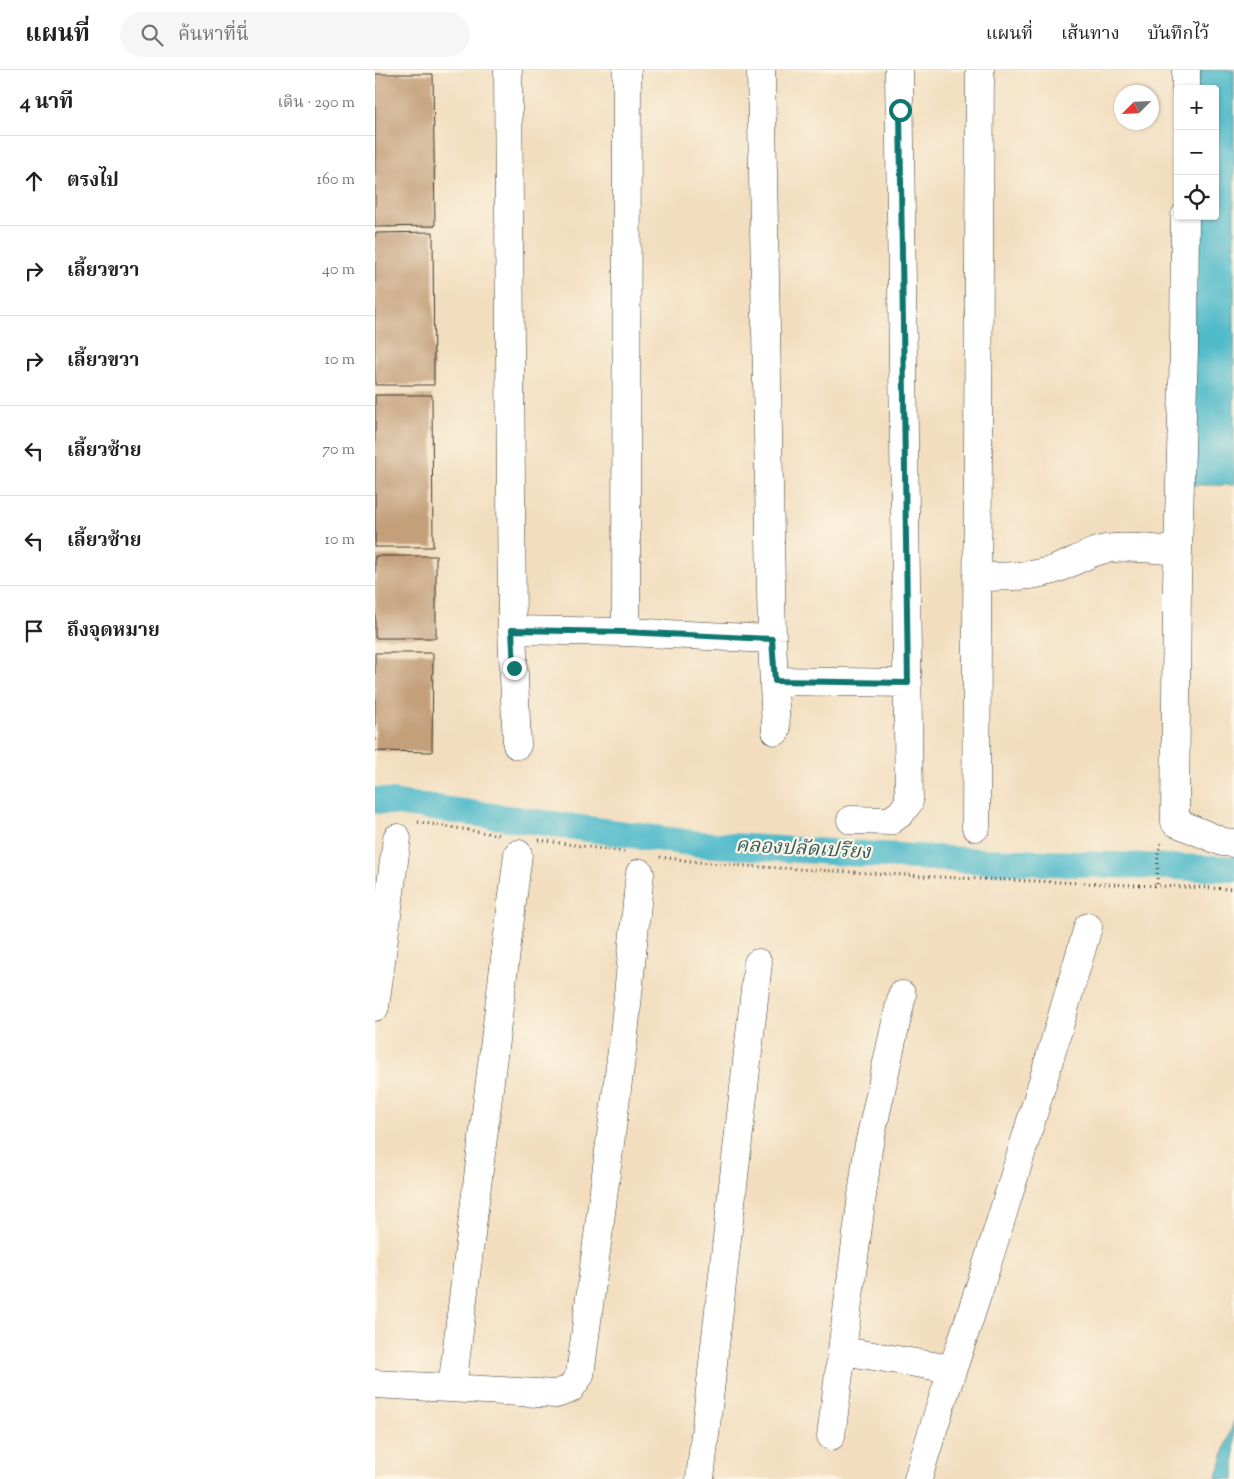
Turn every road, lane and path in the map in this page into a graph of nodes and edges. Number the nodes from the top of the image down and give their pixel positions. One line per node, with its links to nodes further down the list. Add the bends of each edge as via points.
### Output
1 (508, 70): 11 (street)
2 (627, 70): 12 (street)
3 (761, 70): 13 (street)
4 (899, 70): 15 (street)
5 (980, 70): 10 (street)
6 (1186, 70): 7 (street)
7 (1186, 85)
8 (1185, 220): 9 (street)
9 (1178, 551): 10 (street, via 1113,548 1029,575); 22 (street, via 1175,822 1223,842)
10 (977, 577): 19 (street)
11 (512, 630): 12 (street); 17 (street)
12 (625, 632): 13 (street)
13 (772, 639): 14 (street)
14 (775, 681): 15 (street); 16 (street)
15 (908, 683): 18 (street, via 909,802 890,821)
16 (776, 731)
17 (517, 744)
18 (851, 820)
19 (976, 827)
20 (403, 829): 21 (path); 30 (street)
21 (520, 843): 24 (path); 34 (street)
22 (1234, 843)
23 (1158, 853): 25 (path)
24 (640, 861): 25 (path, via 1024,881); 34 (street, via 622,1045 580,1375 570,1388 556,1394)
25 (1157, 884): 26 (path)
26 (1234, 888)
27 (1088, 927): 32 (street)
28 (758, 963): 36 (street)
29 (903, 995): 31 (street, via 868,1148)
30 (375, 1007)
31 (843, 1351): 32 (street); 35 (street)
32 (953, 1369): 37 (street)
33 (375, 1384): 34 (street)
34 (452, 1388)
35 (831, 1436)
36 (700, 1479)
37 (918, 1479)

